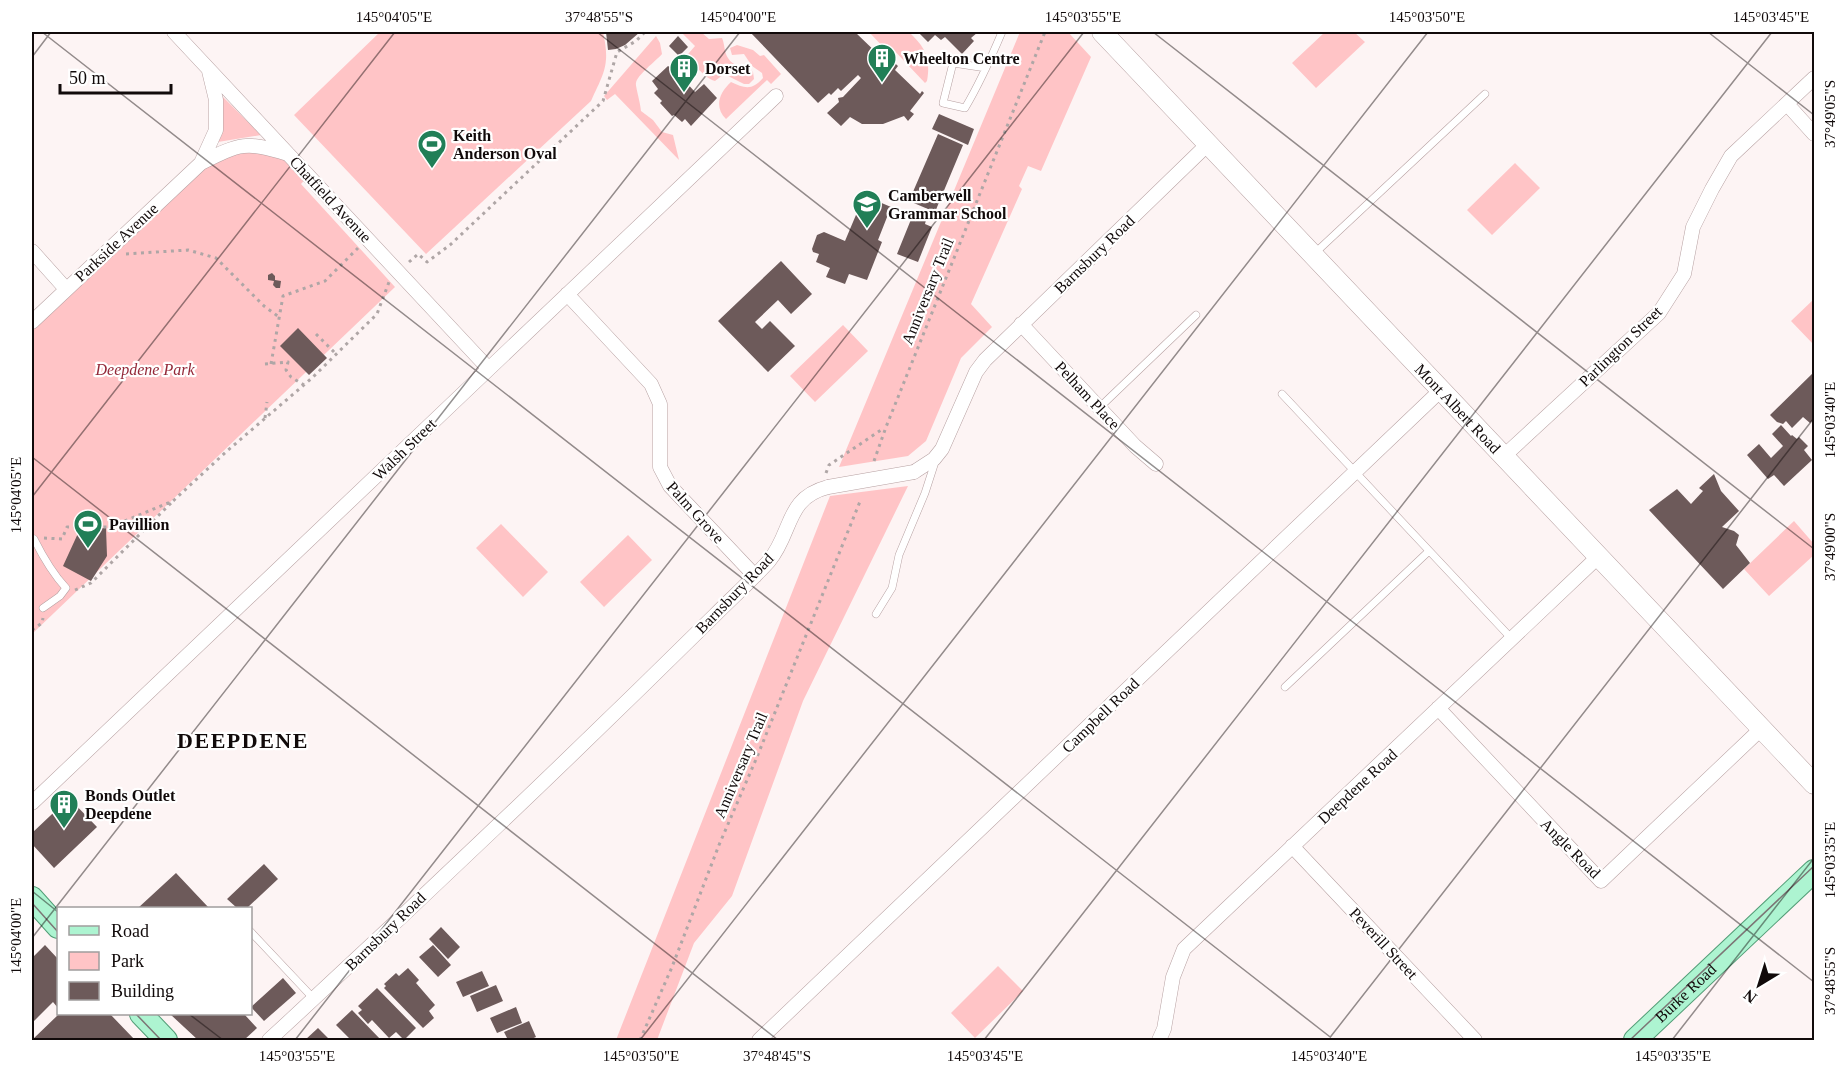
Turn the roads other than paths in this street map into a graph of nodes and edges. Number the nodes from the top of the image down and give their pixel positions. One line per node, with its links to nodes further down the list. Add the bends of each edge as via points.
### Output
1 (1002, 32): 5 (lane)
2 (1108, 34): 11 (main road, Mont Albert Road)
3 (183, 35): 4 (street, Chatfield Avenue)
4 (209, 70): 12 (street, Chatfield Avenue); 13 (street, Parkside Avenue, via 216,100 216,130)
5 (985, 70): 5 (lane, via 964,108 943,103 953,63)
6 (1815, 78): 9 (street, Parlington Street)
7 (1485, 94): 15 (lane)
8 (776, 96): 17 (street, Walsh Street)
9 (1787, 104): 10 (street); 26 (street, Parlington Street, via 1731,156 1693,227 1684,274 1659,313)
10 (1815, 134)
11 (1209, 144): 15 (main road, Mont Albert Road); 20 (street, Barnsbury Road)
12 (290, 155): 13 (street, Parkside Avenue, via 257,145 233,147); 21 (street, Chatfield Avenue, via 395,273)
13 (201, 163): 16 (street, Parkside Avenue)
14 (32, 251): 16 (street)
15 (1313, 255): 22 (main road, Mont Albert Road)
16 (66, 289): 19 (street, Parkside Avenue)
17 (567, 294): 21 (street, Walsh Street); 32 (street, Palm Grove, via 651,384 660,404 660,466 670,486)
18 (1196, 315): 24 (lane)
19 (32, 322)
20 (1021, 324): 24 (street, Pelham Place); 25 (street, Barnsbury Road, via 975,372)
21 (488, 368): 40 (street, Walsh Street)
22 (1441, 390): 26 (main road, Mont Albert Road); 28 (street, Campbell Road)
23 (1282, 394): 28 (lane)
24 (1100, 407): 27 (street, Pelham Place)
25 (936, 456): 32 (street, Barnsbury Road, bridge, via 914,472 809,494 798,505 776,551); 34 (lane, via 898,555 892,588)
26 (1504, 456): 31 (main road, Mont Albert Road)
27 (1156, 464)
28 (1355, 472): 30 (lane); 50 (street, Campbell Road)
29 (33, 538): 33 (lane, via 44,561 66,588)
30 (1429, 551): 35 (lane); 36 (lane)
31 (1599, 556): 35 (street, Deepdene Road); 38 (main road, Mont Albert Road)
32 (755, 576): 46 (street, Barnsbury Road)
33 (43, 608)
34 (876, 614)
35 (1512, 639): 37 (street, Deepdene Road)
36 (1285, 687)
37 (1438, 708): 38 (street, Angle Road, via 1601,881); 41 (street, Deepdene Road)
38 (1762, 728): 39 (main road, Mont Albert Road)
39 (1815, 784)
40 (32, 803)
41 (1293, 846): 51 (street, Deepdene Road, via 1184,949 1173,977); 52 (street, Peverill Street)
42 (1814, 874): 53 (main road, Burke Road)
43 (33, 902): 44 (main road)
44 (57, 926)
45 (252, 934): 46 (lane)
46 (314, 999): 48 (street, Barnsbury Road)
47 (142, 1015): 49 (main road)
48 (276, 1038)
49 (166, 1041)
50 (759, 1041)
51 (1159, 1041)
52 (1475, 1041)
53 (1635, 1041)

